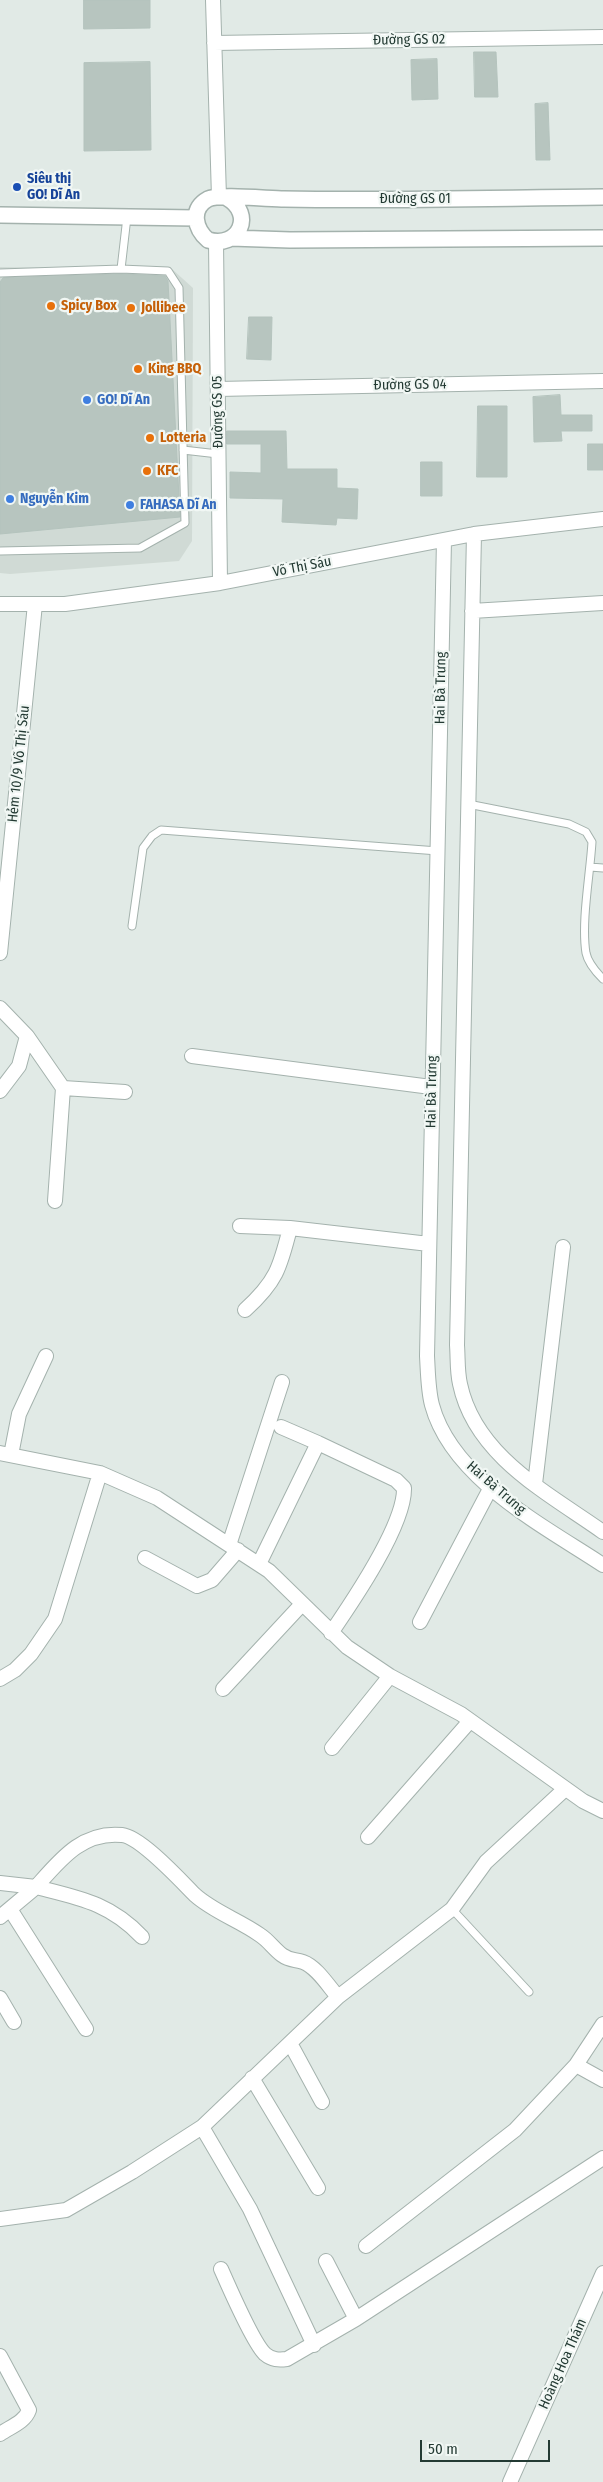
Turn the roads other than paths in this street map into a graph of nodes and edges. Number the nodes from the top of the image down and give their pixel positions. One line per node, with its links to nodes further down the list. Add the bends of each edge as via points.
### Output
1 (213, 0): 3 (street)
2 (603, 37): 3 (street, Đường GS 02)
3 (214, 43): 4 (street)
4 (223, 197): 5 (street, Đường GS 01); 8 (street, via 208,200); 9 (street, via 238,207 242,220 237,233)
5 (603, 197)
6 (0, 215): 7 (street)
7 (127, 217): 8 (street); 12 (lane)
8 (195, 218): 11 (street, via 202,235)
9 (231, 238): 10 (street); 11 (street)
10 (603, 238)
11 (216, 242): 15 (street, Đường GS 05)
12 (121, 269): 13 (lane); 16 (lane, via 168,271 179,288)
13 (0, 273)
14 (603, 381): 15 (street, Đường GS 04)
15 (218, 388): 17 (street, Đường GS 05)
16 (183, 450): 17 (lane); 21 (lane, via 185,523 140,548)
17 (218, 454): 22 (street, Đường GS 05)
18 (603, 519): 19 (street, Võ Thị Sáu)
19 (474, 534): 20 (street, Võ Thị Sáu); 26 (street, Hai Bà Trưng)
20 (444, 540): 22 (street, Võ Thị Sáu); 28 (street, Hai Bà Trưng)
21 (0, 551)
22 (220, 583): 25 (street, Võ Thị Sáu, via 65,604)
23 (603, 603): 26 (street)
24 (0, 604): 25 (street, Võ Thị Sáu)
25 (35, 604): 32 (street, Hẻm 10/9 Võ Thị Sáu)
26 (472, 611): 27 (street, Hai Bà Trưng)
27 (468, 804): 29 (lane, via 570,824 586,832 592,842); 53 (street, Hai Bà Trưng, via 456,1345 460,1384 471,1416 483,1436)
28 (438, 851): 31 (lane, via 161,830 143,848); 37 (street, Hai Bà Trưng)
29 (590, 867): 30 (lane); 33 (lane, via 586,955)
30 (603, 868)
31 (132, 926)
32 (0, 953)
33 (603, 979)
34 (0, 1008): 35 (street)
35 (27, 1036): 38 (street); 39 (street, via 22,1059)
36 (192, 1056): 37 (street)
37 (432, 1087): 44 (street, Hai Bà Trưng)
38 (62, 1088): 40 (street); 41 (street)
39 (0, 1090)
40 (125, 1092)
41 (55, 1201)
42 (240, 1226): 43 (street)
43 (290, 1228): 44 (street); 46 (street, via 272,1284)
44 (430, 1244): 54 (street, Hai Bà Trưng, via 427,1356 432,1405 442,1431 473,1472)
45 (563, 1246): 53 (street)
46 (244, 1310)
47 (46, 1356): 51 (street, via 19,1414)
48 (282, 1382): 56 (street)
49 (282, 1427): 50 (street)
50 (318, 1443): 58 (street); 62 (street, via 396,1480 404,1488 398,1520 353,1602)
51 (5, 1454): 52 (street)
52 (100, 1473): 56 (street, via 157,1498); 64 (street, via 55,1620 30,1654)
53 (535, 1484): 55 (street, Hai Bà Trưng)
54 (491, 1487): 59 (street, Hai Bà Trưng); 61 (street)
55 (603, 1532)
56 (233, 1548): 57 (street, via 212,1580 197,1586); 58 (street)
57 (145, 1558)
58 (259, 1564): 60 (street)
59 (603, 1566)
60 (302, 1604): 62 (street); 65 (street)
61 (420, 1622)
62 (331, 1634): 63 (street)
63 (390, 1676): 66 (street); 67 (street)
64 (0, 1679)
65 (222, 1689)
66 (470, 1721): 68 (street); 70 (street)
67 (332, 1748)
68 (565, 1789): 69 (street); 73 (street, via 486,1862)
69 (603, 1811)
70 (368, 1837)
71 (0, 1883): 72 (street)
72 (36, 1887): 74 (street); 75 (street, via 94,1902 127,1921); 77 (street, via 65,1854 86,1839 125,1835 225,1916 260,1935 290,1961 304,1962)
73 (452, 1909): 76 (lane); 77 (street)
74 (5, 1913): 81 (street)
75 (142, 1937)
76 (529, 1992)
77 (338, 1997): 82 (street)
78 (0, 1998): 79 (street)
79 (14, 2022)
80 (603, 2024): 83 (street)
81 (86, 2029)
82 (290, 2042): 84 (street); 86 (street)
83 (576, 2065): 85 (street); 91 (street, via 515,2130)
84 (252, 2078): 87 (street); 89 (street)
85 (603, 2080)
86 (322, 2102)
87 (202, 2127): 90 (street, via 66,2210); 97 (street, via 250,2209)
88 (603, 2158): 96 (street)
89 (318, 2188)
90 (0, 2220)
91 (366, 2246)
92 (326, 2261): 96 (street)
93 (221, 2268): 97 (street, via 265,2354 276,2360 287,2359)
94 (603, 2273): 95 (street, Hoàng Hoa Thám)
95 (599, 2294): 100 (street, Hoàng Hoa Thám)
96 (356, 2319): 97 (street)
97 (314, 2345)
98 (0, 2356): 99 (street, via 29,2410 20,2421)
99 (0, 2434)
100 (510, 2482)

